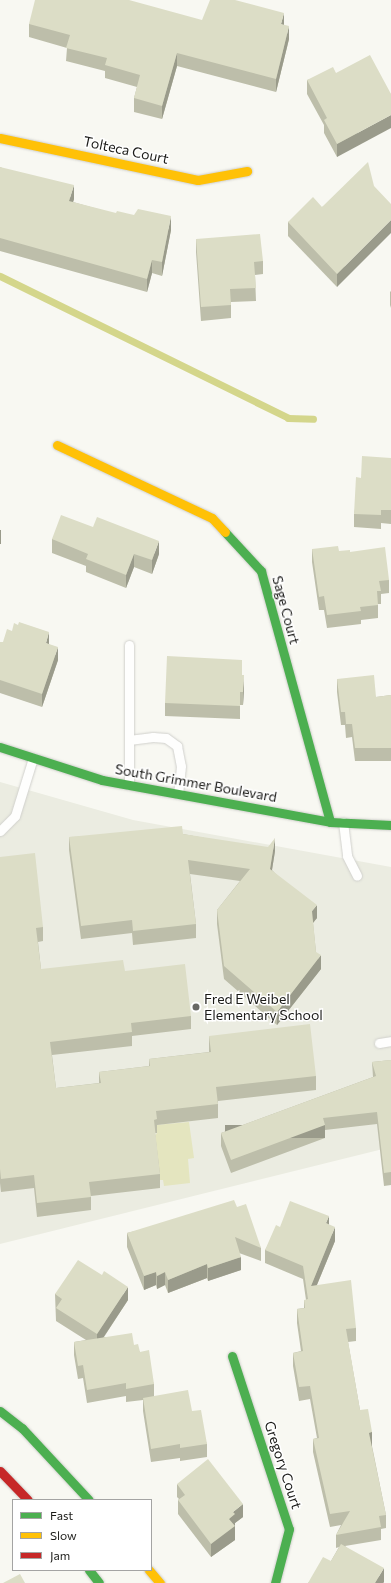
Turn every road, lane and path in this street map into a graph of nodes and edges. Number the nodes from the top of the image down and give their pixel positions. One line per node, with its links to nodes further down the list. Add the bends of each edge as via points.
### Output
1 (0, 138): 2 (street, Tolteca Court, via 198,180)
2 (247, 170)
3 (57, 445): 10 (street, Sage Court, via 212,518 261,571)
4 (130, 645): 5 (lane)
5 (129, 740): 8 (lane); 9 (lane, via 166,738 177,746 181,766)
6 (0, 747): 7 (street, South Grimmer Boulevard)
7 (33, 758): 8 (street, South Grimmer Boulevard, via 102,780); 13 (lane, via 15,816)
8 (129, 785): 9 (street, South Grimmer Boulevard)
9 (178, 794): 10 (street, South Grimmer Boulevard)
10 (330, 822): 11 (street, South Grimmer Boulevard)
11 (343, 822): 12 (street, South Grimmer Boulevard); 14 (lane, via 347,856)
12 (391, 825)
13 (0, 831)
14 (357, 876)
15 (391, 1042): 16 (lane)
16 (379, 1043)
17 (232, 1356): 26 (street, Gregory Court, via 289,1529)
18 (0, 1412): 21 (street, via 22,1428)
19 (0, 1471): 20 (street)
20 (27, 1499)
21 (88, 1499)
22 (90, 1571): 24 (street)
23 (150, 1571): 25 (street)
24 (99, 1583)
25 (160, 1583)
26 (275, 1583)

